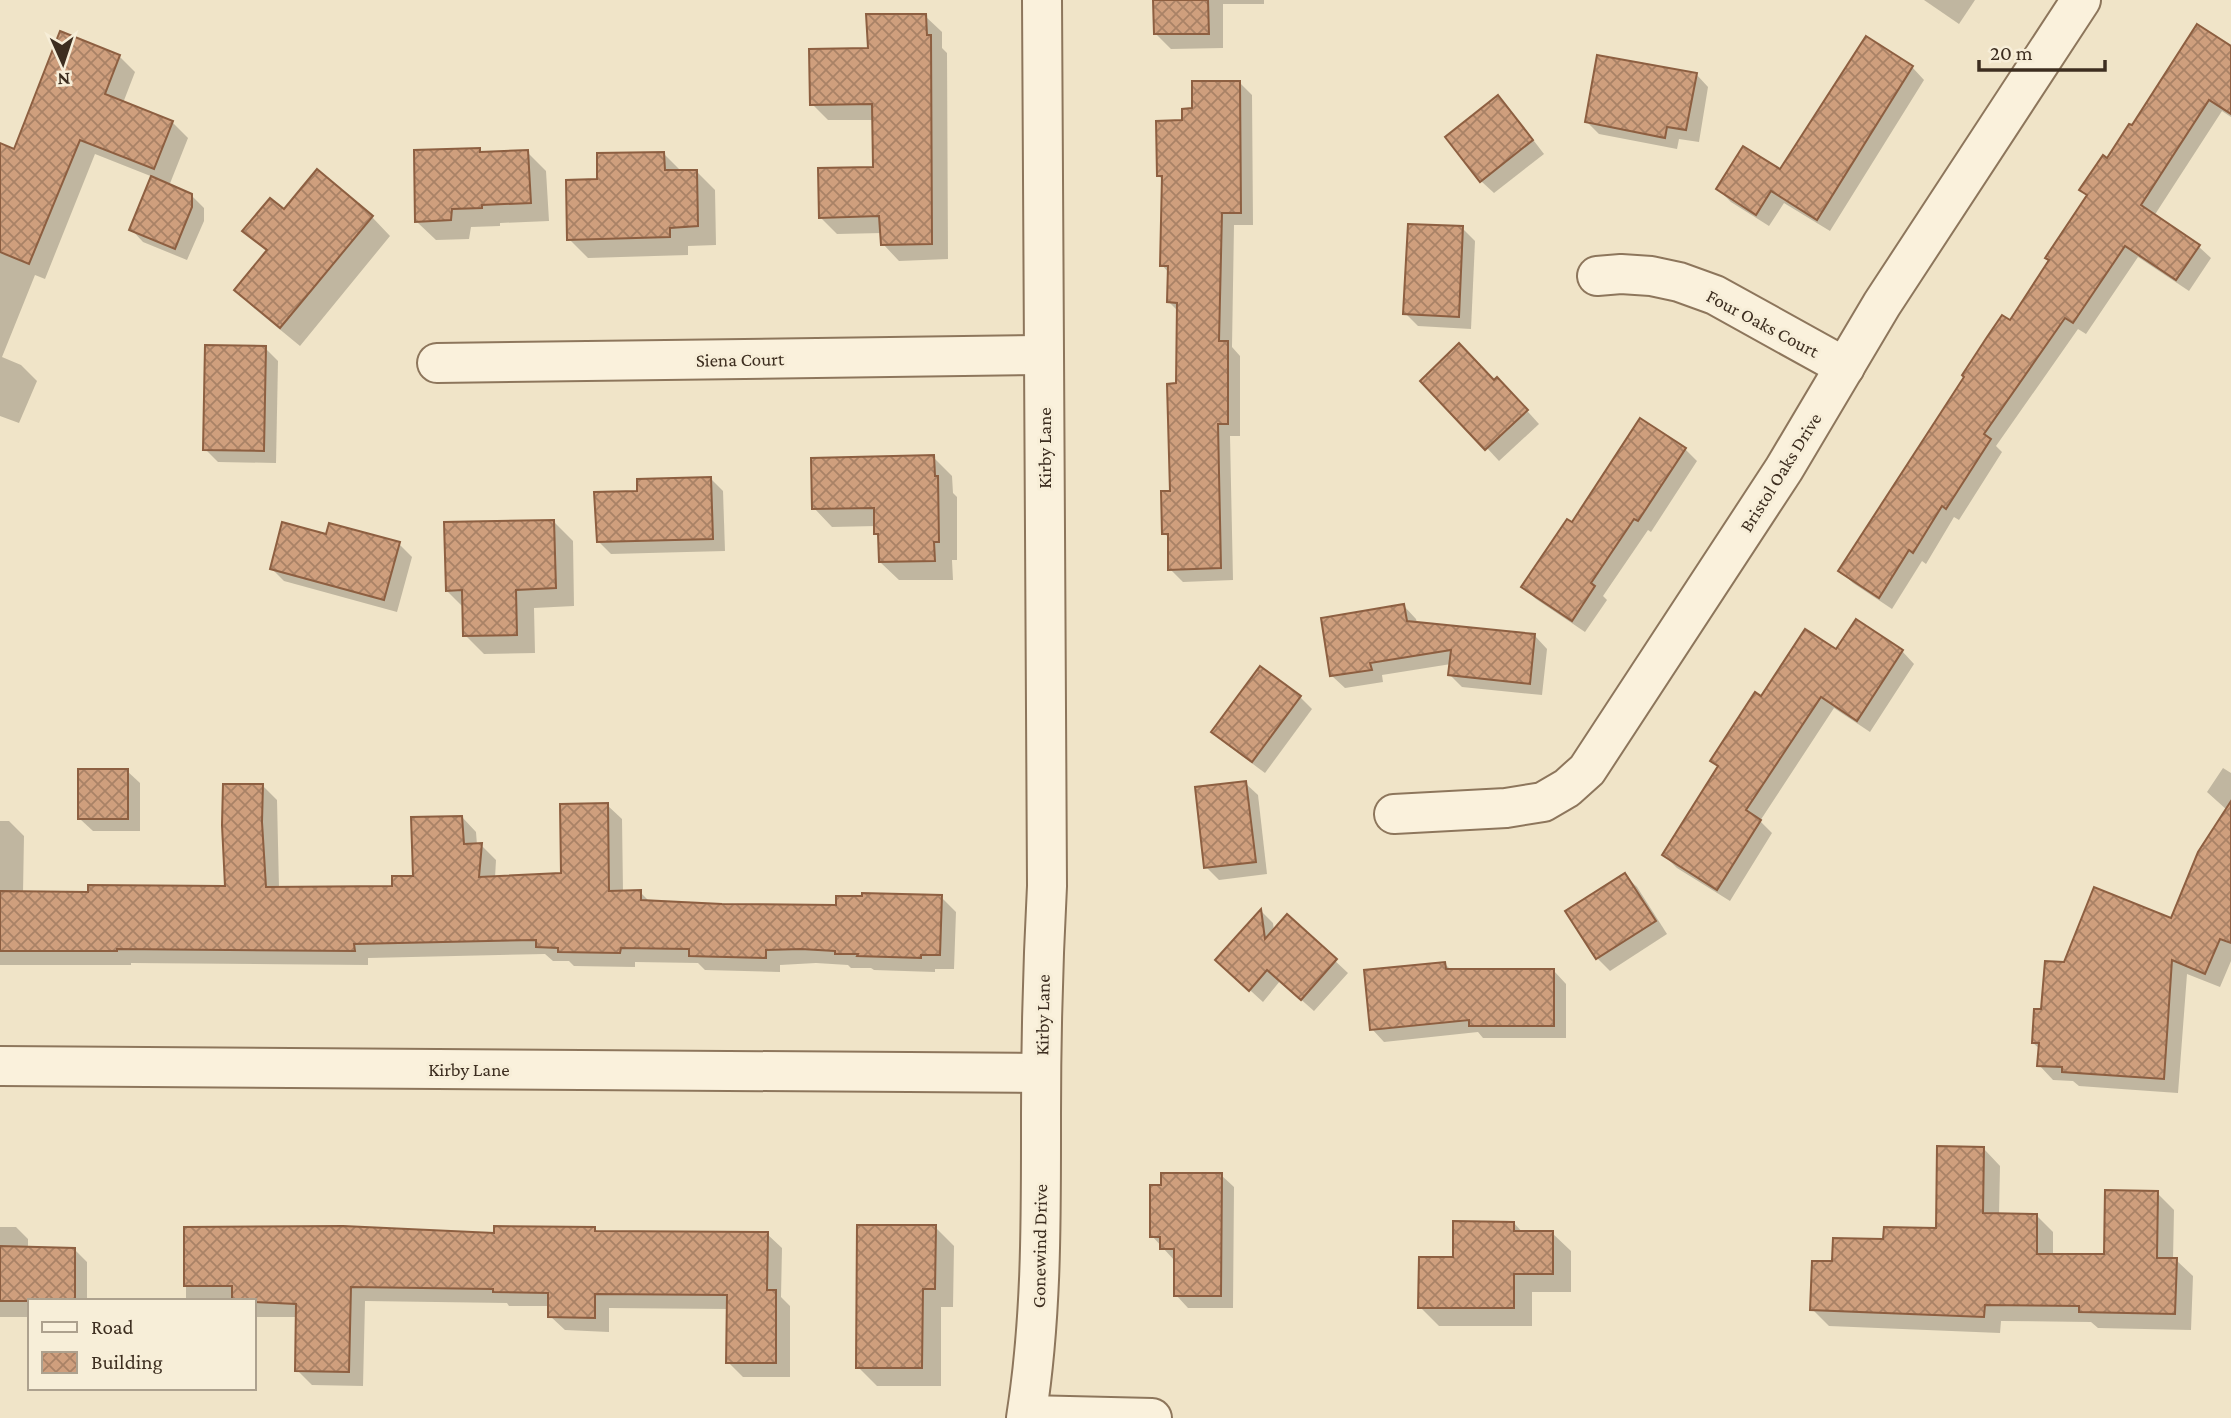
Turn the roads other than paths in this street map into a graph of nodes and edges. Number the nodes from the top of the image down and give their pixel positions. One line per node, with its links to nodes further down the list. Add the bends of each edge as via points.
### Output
1 (1042, 0): 4 (street, Kirby Lane)
2 (2081, 0): 6 (street, Bristol Oaks Drive)
3 (1597, 276): 6 (street, Four Oaks Court, via 1651,276 1715,295)
4 (1043, 355): 5 (street, Siena Court); 9 (street, Kirby Lane, via 1046,886)
5 (437, 363)
6 (1845, 368): 7 (street, Bristol Oaks Drive, via 1587,770 1567,789 1543,802)
7 (1394, 814)
8 (0, 1066): 9 (street, Kirby Lane)
9 (1041, 1073): 10 (street, Gonewind Drive, via 1038,1330)
10 (1026, 1417): 11 (street)
11 (1152, 1418)

